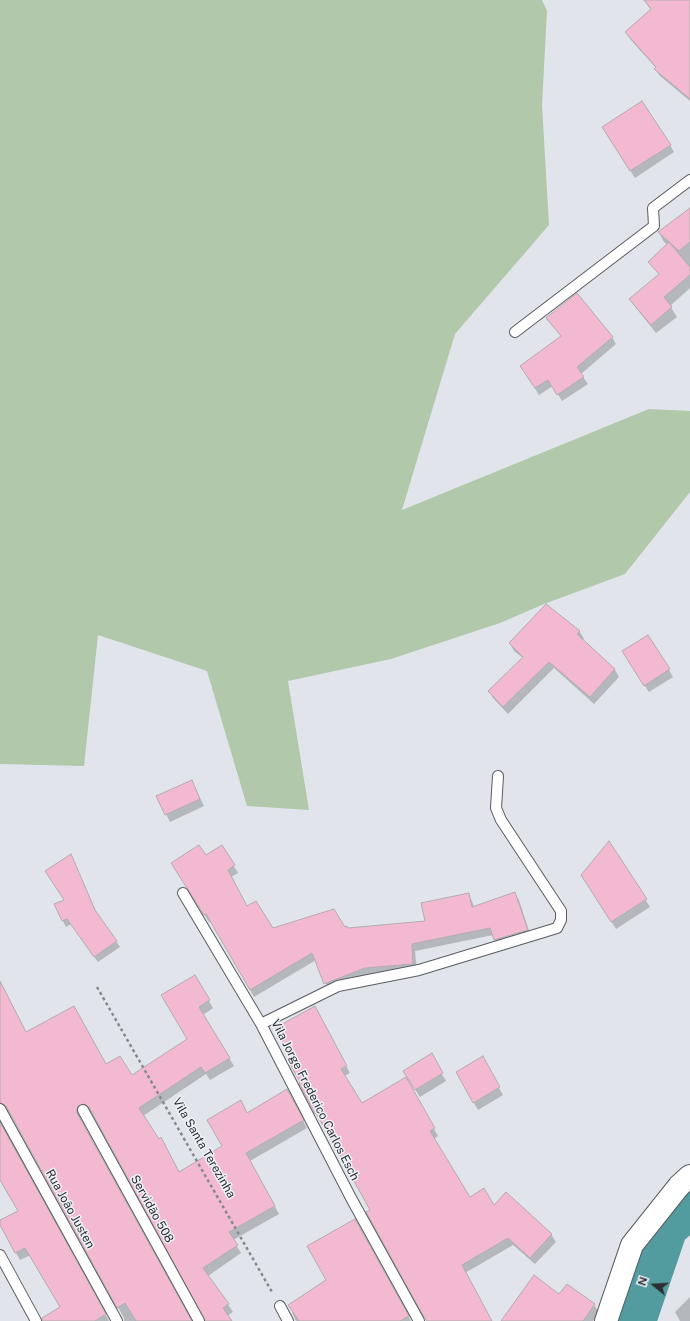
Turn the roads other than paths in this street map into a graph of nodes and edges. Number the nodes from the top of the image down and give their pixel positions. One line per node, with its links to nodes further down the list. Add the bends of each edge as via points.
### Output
1 (690, 180): 2 (lane, via 653,208 654,226)
2 (515, 332)
3 (498, 776): 5 (lane, via 496,808 501,820 561,911 561,920 557,928 419,970 338,986)
4 (183, 893): 5 (lane, Vila Jorge Frederico Carlos Esch)
5 (261, 1024): 15 (lane, Vila Jorge Frederico Carlos Esch, via 351,1198)
6 (0, 1109): 12 (lane, Rua João Justen)
7 (83, 1110): 13 (lane, Servidão 508)
8 (690, 1176): 16 (street, via 632,1245)
9 (0, 1255): 11 (lane)
10 (280, 1306): 14 (lane)
11 (36, 1321)
12 (117, 1321)
13 (199, 1321)
14 (288, 1321)
15 (419, 1321)
16 (606, 1321)

